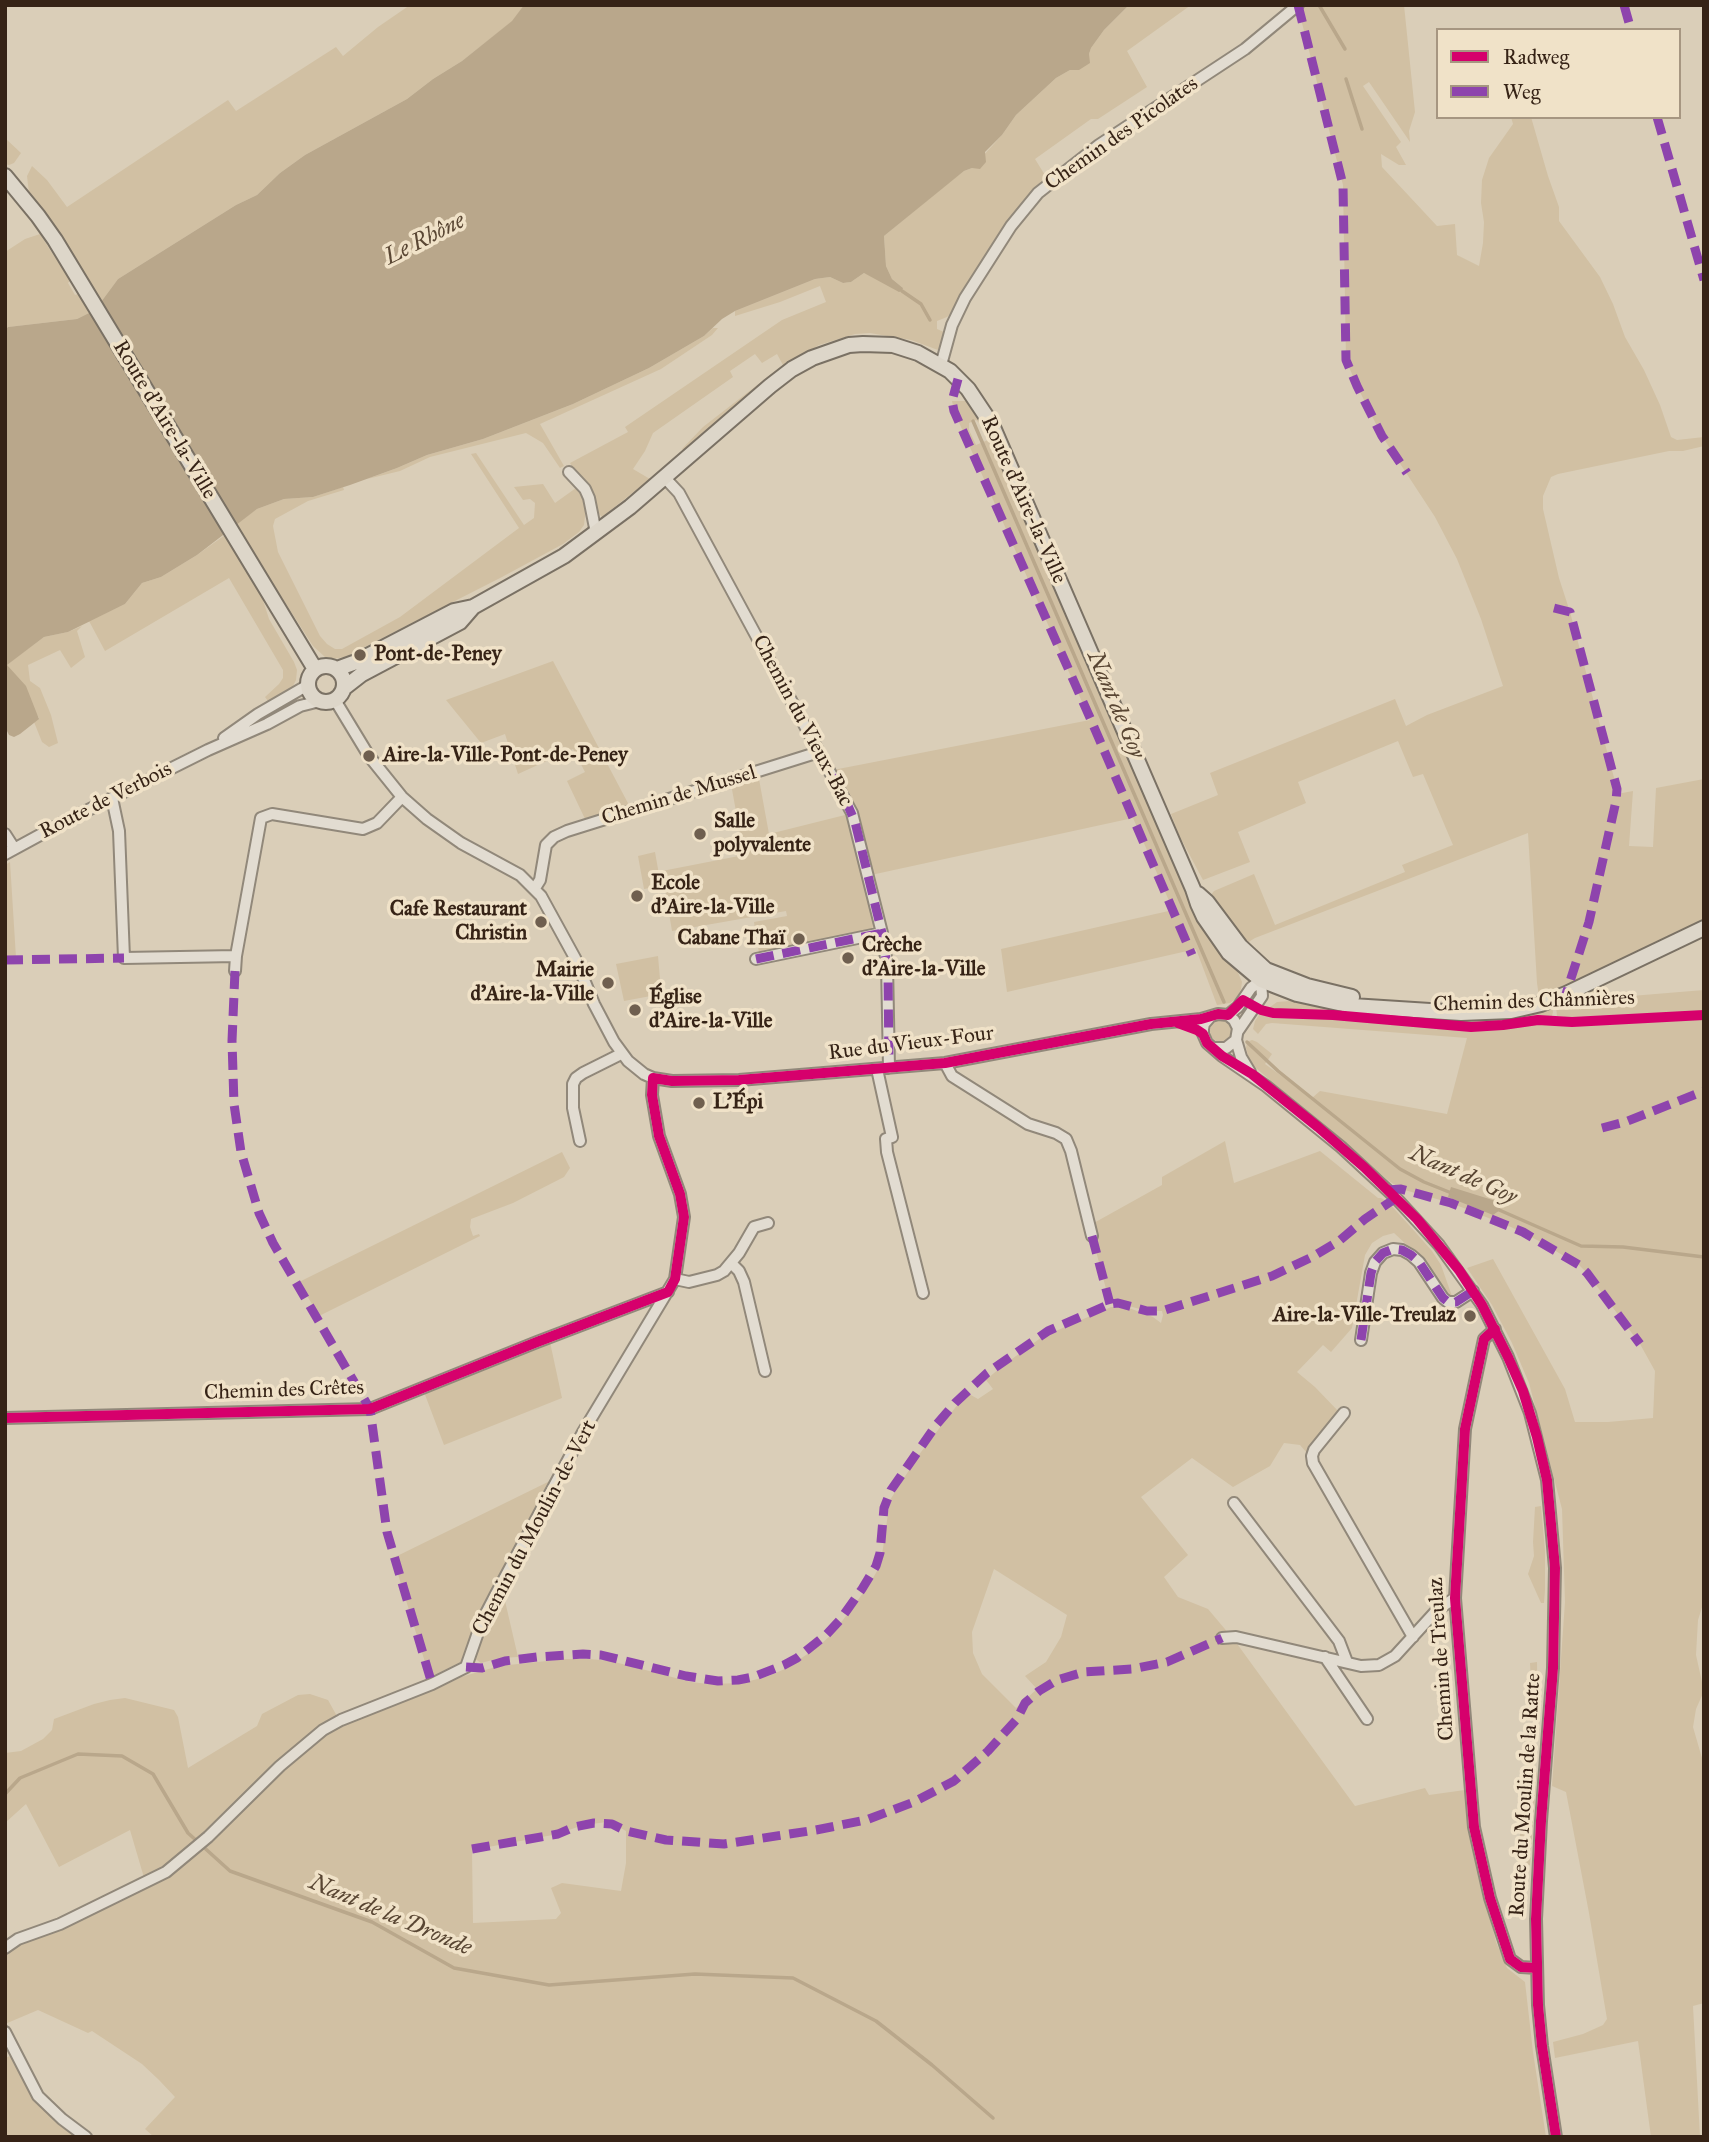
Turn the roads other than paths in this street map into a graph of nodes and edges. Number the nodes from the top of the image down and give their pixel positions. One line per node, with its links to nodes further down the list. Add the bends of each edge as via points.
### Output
1 (1297, 5): 3 (street, Chemin des Picolates, via 1245,49 1090,152 1038,193 1011,226 957,313)
2 (5, 176): 8 (main road, Route d'Aire-la-Ville, via 38,216 84,289)
3 (941, 365): 5 (main road, Route d'Aire-la-Ville, via 893,345 833,350 792,369); 25 (main road, Route d'Aire-la-Ville, via 968,389 992,425 1204,917 1241,965)
4 (569, 472): 6 (street, via 589,498)
5 (665, 478): 6 (main road, Route d'Aire-la-Ville); 14 (street, Chemin du Vieux-Bac, via 679,493)
6 (596, 533): 7 (main road, Route d'Aire-la-Ville)
7 (473, 607): 9 (main road, Route d'Aire-la-Ville, via 454,611); 11 (main road, Route d'Aire-la-Ville, via 460,622 362,674)
8 (315, 669): 9 (main road); 10 (main road)
9 (337, 669): 11 (main road, via 342,675)
10 (308, 685): 12 (main road); 13 (street, Route de Verbois)
11 (340, 694): 12 (main road); 15 (street, Rue du Vieux-Four, via 363,746)
12 (320, 701): 13 (street, Route de Verbois)
13 (208, 750): 16 (street, Route de Verbois)
14 (819, 752): 19 (street, Chemin de Mussel, via 554,837 544,849 540,880); 21 (street, Chemin du Vieux-Bac, via 855,822)
15 (402, 797): 19 (street, Rue du Vieux-Four, via 453,837 514,871); 22 (street, via 377,824 363,830 272,814 261,818)
16 (112, 799): 18 (street, Route de Verbois); 22 (street, via 119,831 124,958)
17 (5, 834): 18 (street)
18 (9, 851)
19 (534, 888): 32 (street, Rue du Vieux-Four, via 555,919)
20 (1704, 928): 25 (main road, Route d'Aire-la-Ville, via 1566,995 1511,1011 1477,1014 1398,1008)
21 (882, 933): 23 (street); 34 (street, Chemin du Vieux-Bac, via 888,972)
22 (236, 956): 24 (street)
23 (756, 959)
24 (235, 971)
25 (1263, 975): 26 (street); 30 (street, via 1262,996)
26 (1228, 1015): 27 (street); 30 (street, via 1236,1024)
27 (1211, 1017): 28 (street, Rue du Vieux-Four); 29 (street)
28 (1172, 1022): 29 (street, Rue du Vieux-Four); 33 (street, Rue du Vieux-Four)
29 (1203, 1034): 31 (street)
30 (1237, 1036): 31 (street, via 1226,1048); 35 (street, via 1241,1057)
31 (1213, 1048): 35 (street, Route du Moulin de la Ratte)
32 (621, 1054): 36 (street, Rue du Vieux-Four); 37 (street, via 583,1073 573,1084)
33 (945, 1063): 34 (street, Rue du Vieux-Four); 39 (street, via 952,1076 1028,1124 1066,1139)
34 (883, 1069): 36 (street, Rue du Vieux-Four, via 739,1080 672,1082); 43 (street, Chemin du Vieux-Bac, via 892,1137 886,1139 887,1152)
35 (1252, 1074): 44 (street, Route du Moulin de la Ratte, via 1396,1198 1439,1245)
36 (653, 1078): 41 (street, Chemin du Moulin-de-Vert, via 659,1136 683,1211)
37 (580, 1141)
38 (768, 1223): 40 (street, via 754,1227)
39 (1092, 1236)
40 (731, 1263): 41 (street, via 717,1275 689,1282); 47 (street, via 744,1282)
41 (675, 1279): 42 (street, Chemin du Moulin-de-Vert)
42 (668, 1292): 49 (street, Chemin des Crêtes, via 370,1409); 57 (street, Chemin du Moulin-de-Vert, via 583,1432 496,1594 467,1667 323,1730 166,1872)
43 (923, 1293)
44 (1470, 1293): 45 (street, Route du Moulin de la Ratte); 46 (street, via 1448,1302 1410,1255 1393,1249 1383,1253 1371,1273)
45 (1495, 1329): 51 (street, Chemin de Treulaz, via 1484,1339 1465,1429); 58 (street, Route du Moulin de la Ratte, via 1522,1391 1542,1455 1553,1530 1556,1596 1537,1874)
46 (1361, 1340)
47 (765, 1371)
48 (1344, 1413): 52 (street, via 1311,1459)
49 (5, 1418)
50 (1234, 1503): 55 (street, via 1339,1642)
51 (1455, 1598): 52 (street); 58 (street, Chemin de Treulaz, via 1474,1826 1510,1959 1521,1967)
52 (1413, 1637): 55 (street, via 1385,1663)
53 (1222, 1639): 54 (street, via 1236,1637)
54 (1325, 1657): 55 (street); 56 (street)
55 (1347, 1662)
56 (1367, 1719)
57 (5, 1948)
58 (1537, 1968): 61 (street, Route du Moulin de la Ratte, via 1542,2046)
59 (5, 2032): 60 (street, via 38,2096)
60 (86, 2137)
61 (1556, 2137)

